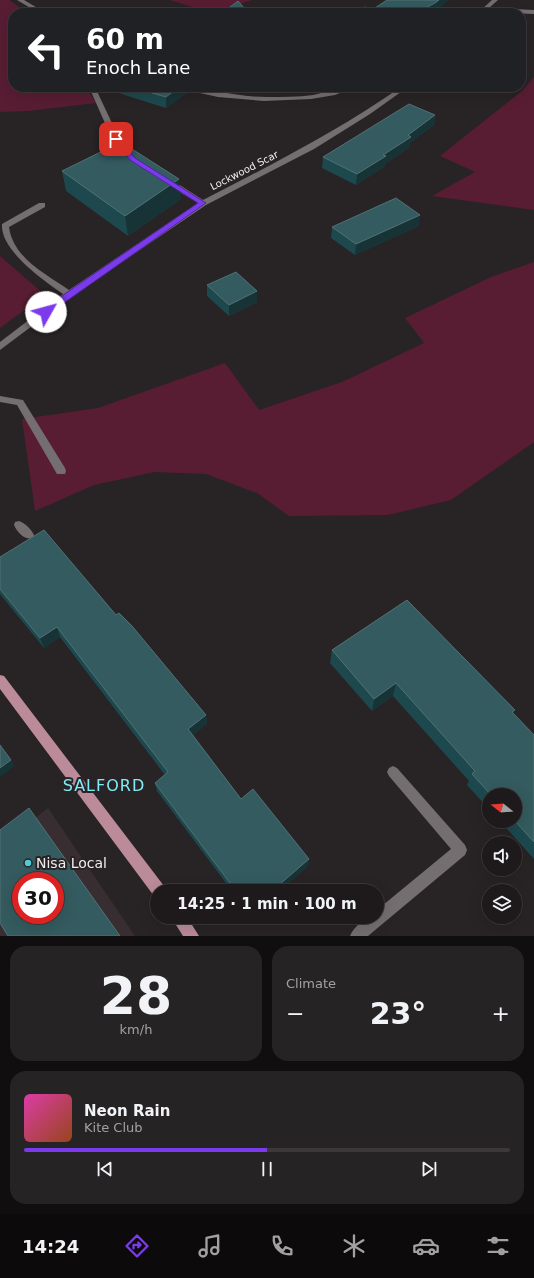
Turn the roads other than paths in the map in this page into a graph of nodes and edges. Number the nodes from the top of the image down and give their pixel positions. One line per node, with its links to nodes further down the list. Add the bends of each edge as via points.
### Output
1 (20, 0): 3 (street)
2 (495, 0): 4 (street)
3 (35, 8)
4 (486, 8)
5 (94, 92): 9 (street, via 116,139)
6 (210, 92): 7 (street, via 283,99 314,98)
7 (335, 92)
8 (398, 92): 11 (street, Lockwood Scar, via 311,147)
9 (132, 159)
10 (164, 179): 11 (street)
11 (203, 203): 13 (street, Lockwood Scar)
12 (42, 205): 13 (street, via 5,226 7,240 18,255)
13 (68, 294): 14 (street, Lockwood Scar)
14 (0, 347)
15 (0, 399): 16 (street, via 20,402)
16 (61, 471)
17 (20, 525): 18 (street)
18 (29, 535)
19 (0, 680): 21 (main road)
20 (393, 772): 24 (street, via 460,850)
21 (154, 884)
22 (183, 924): 23 (main road)
23 (192, 936)
24 (357, 936)

